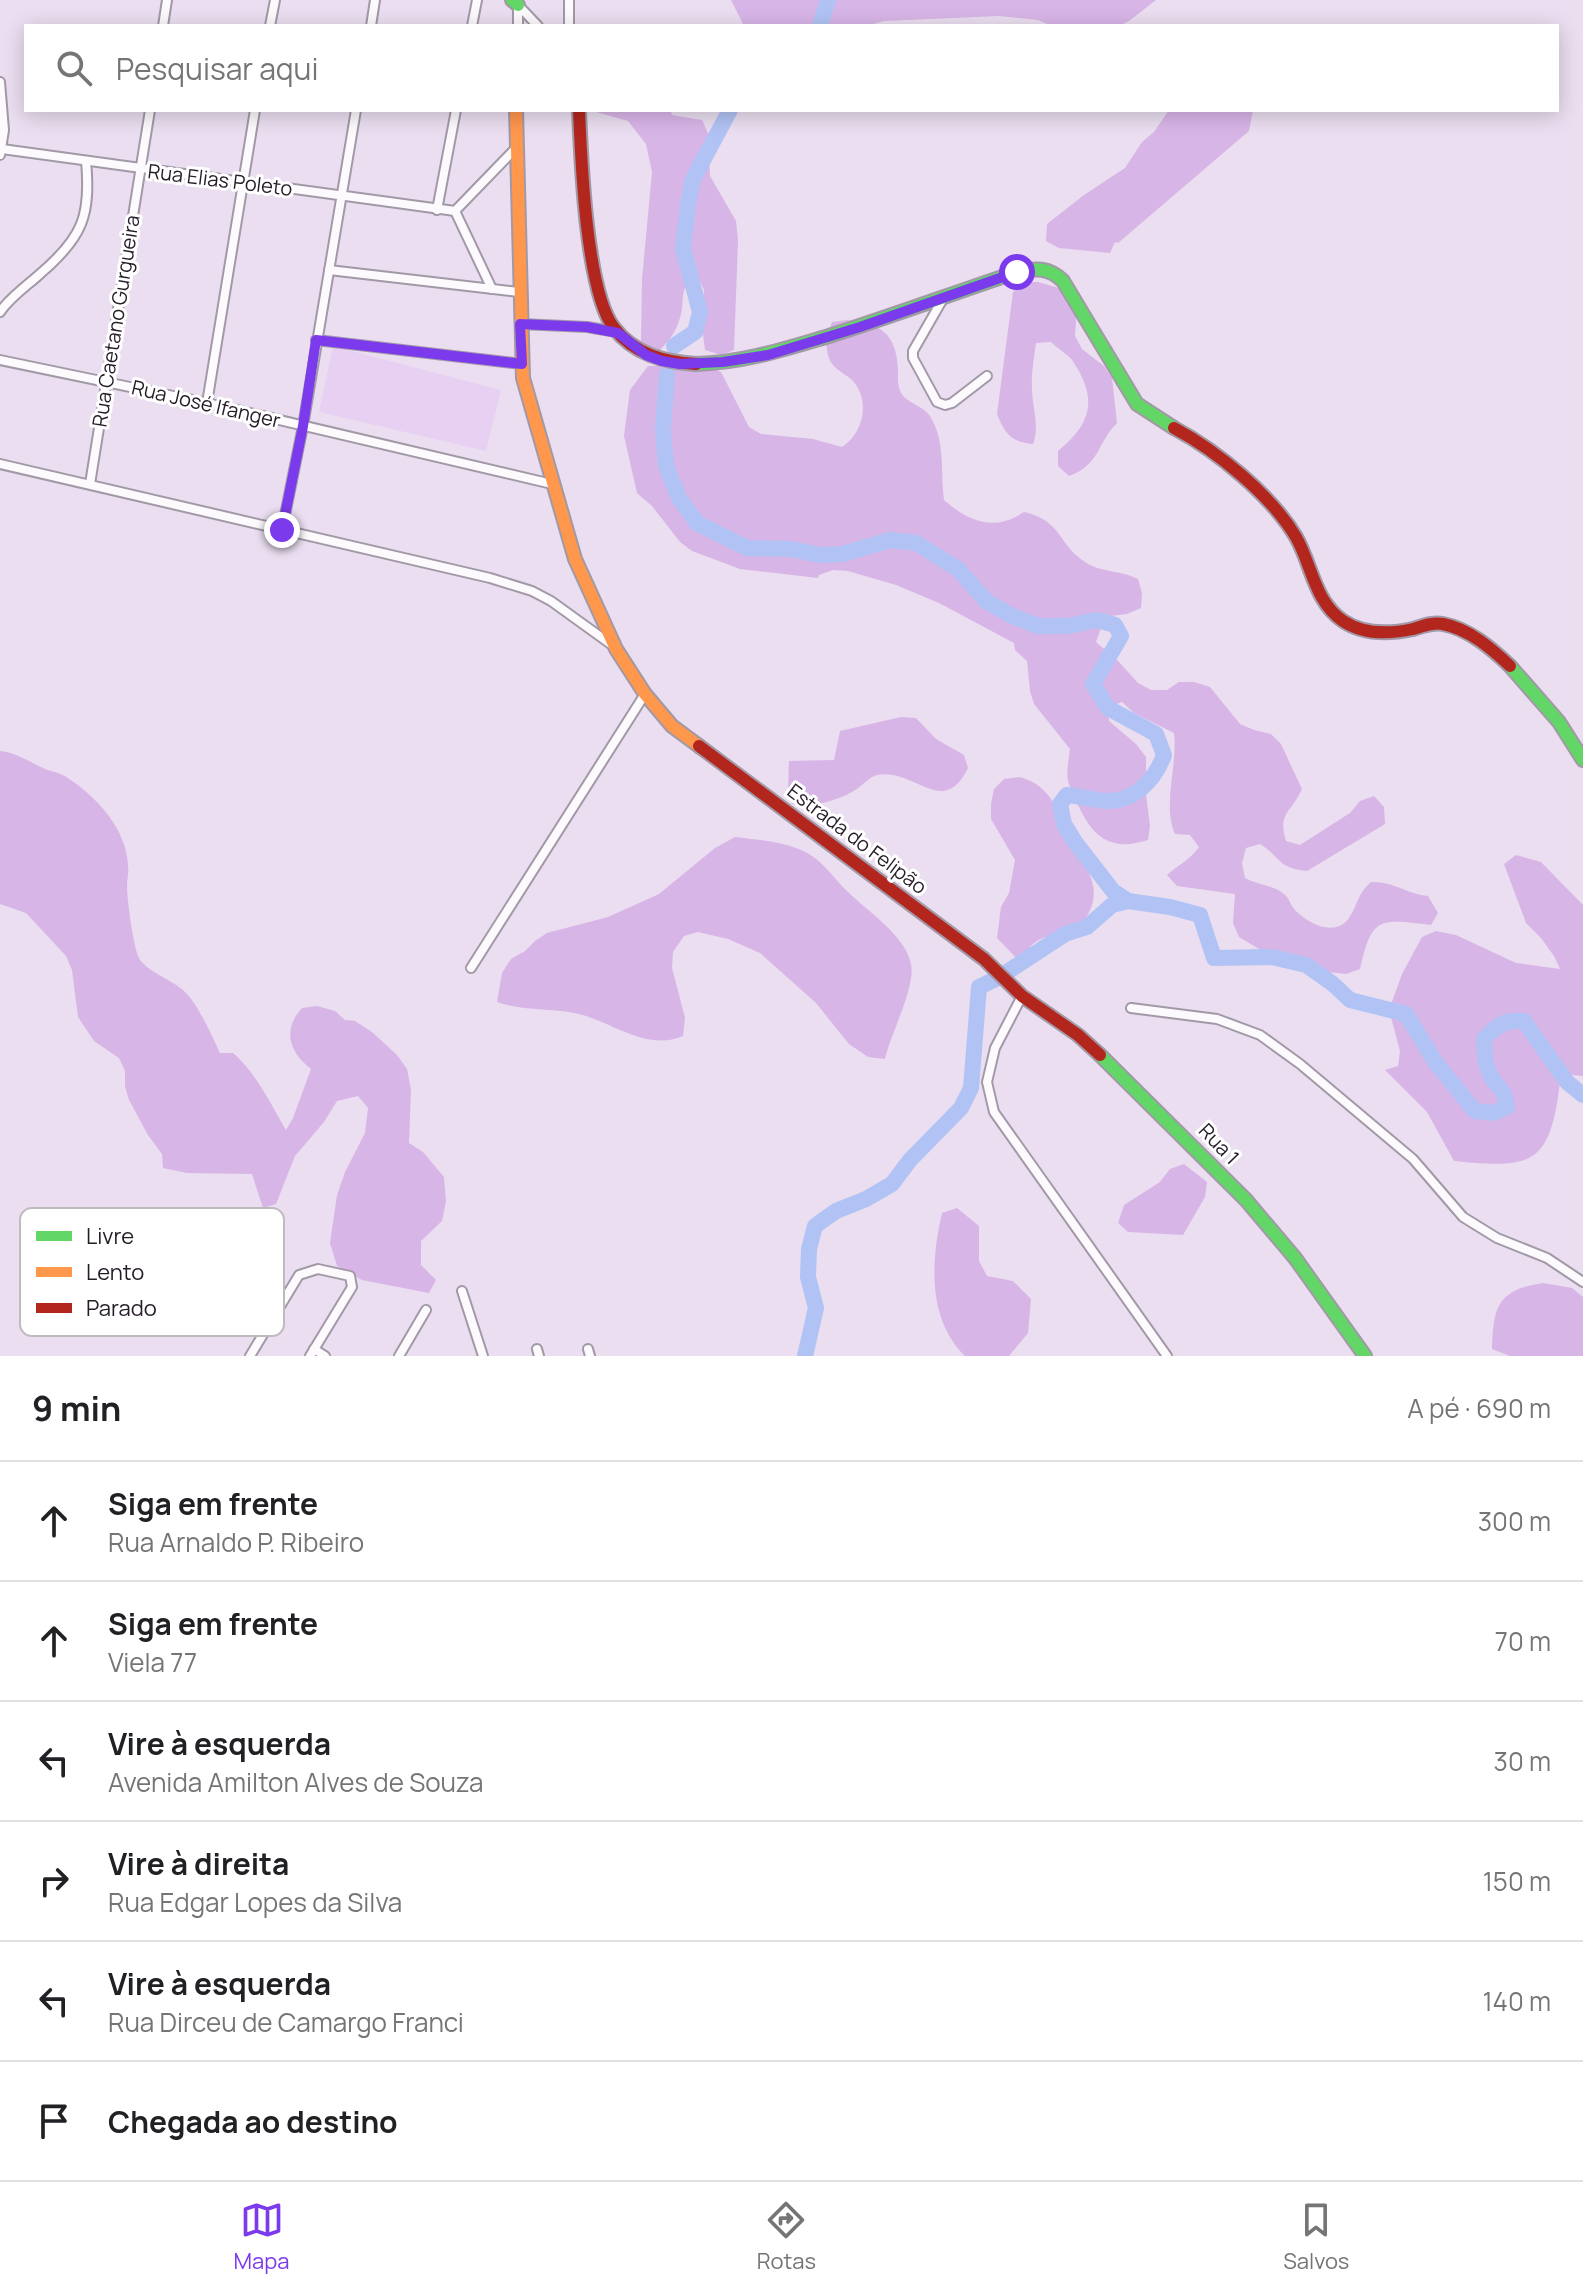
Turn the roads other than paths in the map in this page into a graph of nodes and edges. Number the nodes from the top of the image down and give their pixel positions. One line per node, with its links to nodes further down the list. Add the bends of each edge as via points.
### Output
1 (167, 0): 7 (street)
2 (275, 0): 8 (street)
3 (375, 0): 9 (street)
4 (477, 0): 10 (street)
5 (569, 0): 13 (street)
6 (515, 2): 11 (street); 12 (street)
7 (163, 24)
8 (270, 24)
9 (371, 24)
10 (472, 24)
11 (518, 24)
12 (536, 24)
13 (569, 24)
14 (0, 82): 22 (street)
15 (150, 112): 24 (street, Rua Caetano Gurgueira)
16 (255, 112): 25 (street)
17 (356, 112): 26 (street)
18 (456, 112): 27 (street)
19 (516, 112): 21 (street, Estrada do Felipão)
20 (579, 112): 35 (street, via 585,217 599,299)
21 (516, 148): 28 (street); 31 (street, Estrada do Felipão)
22 (1, 152): 23 (street, Rua Elias Poleto)
23 (86, 161): 24 (street, Rua Elias Poleto); 33 (street, via 89,193 81,226 66,248)
24 (140, 170): 25 (street, Rua Elias Poleto); 40 (street, Rua Caetano Gurgueira)
25 (242, 183): 26 (street, Rua Elias Poleto); 41 (street)
26 (342, 196): 27 (street, Rua Elias Poleto); 29 (street)
27 (437, 210): 28 (street, Rua Elias Poleto)
28 (455, 211): 30 (street)
29 (329, 270): 30 (street); 36 (street)
30 (492, 289): 31 (street)
31 (519, 292): 34 (street, Estrada do Felipão)
32 (944, 297): 35 (street, via 768,355 723,362 662,361); 39 (street, via 913,358 937,402 945,405); 49 (street, via 1017,272 1055,272 1137,404 1192,438 1256,491 1290,528 1325,604 1340,619 1379,633 1441,624 1459,630 1493,650 1546,702)
33 (0, 312)
34 (520, 324): 35 (street); 38 (street, Estrada do Felipão)
35 (618, 333)
36 (316, 340): 38 (street); 42 (street)
37 (0, 360): 40 (street, Rua José Ifanger)
38 (522, 364): 45 (street, Estrada do Felipão)
39 (987, 376)
40 (104, 382): 41 (street, Rua José Ifanger); 44 (street, Rua Caetano Gurgueira)
41 (207, 403): 42 (street, Rua José Ifanger)
42 (303, 426): 45 (street, Rua José Ifanger); 46 (street)
43 (0, 464): 44 (street)
44 (90, 484): 46 (street)
45 (552, 484): 47 (street, Estrada do Felipão, via 575,559)
46 (282, 530): 47 (street, via 532,591)
47 (616, 649): 48 (street, Estrada do Felipão)
48 (645, 694): 50 (street); 51 (street, Estrada do Felipão, via 672,726 984,959)
49 (1583, 760)
50 (471, 968)
51 (1018, 993): 63 (street, via 987,1082 994,1112); 64 (street, Rua 1, via 1078,1035 1129,1081 1246,1200)
52 (1131, 1008): 53 (street, via 1217,1019 1260,1035 1413,1159 1463,1217)
53 (1583, 1282)
54 (462, 1291): 62 (street)
55 (284, 1300): 58 (street, via 299,1275 318,1269 350,1276 352,1287)
56 (426, 1310): 61 (street)
57 (262, 1336): 59 (street)
58 (312, 1353): 60 (street)
59 (250, 1356)
60 (325, 1356)
61 (399, 1356)
62 (483, 1356)
63 (1167, 1356)
64 (1365, 1356)

